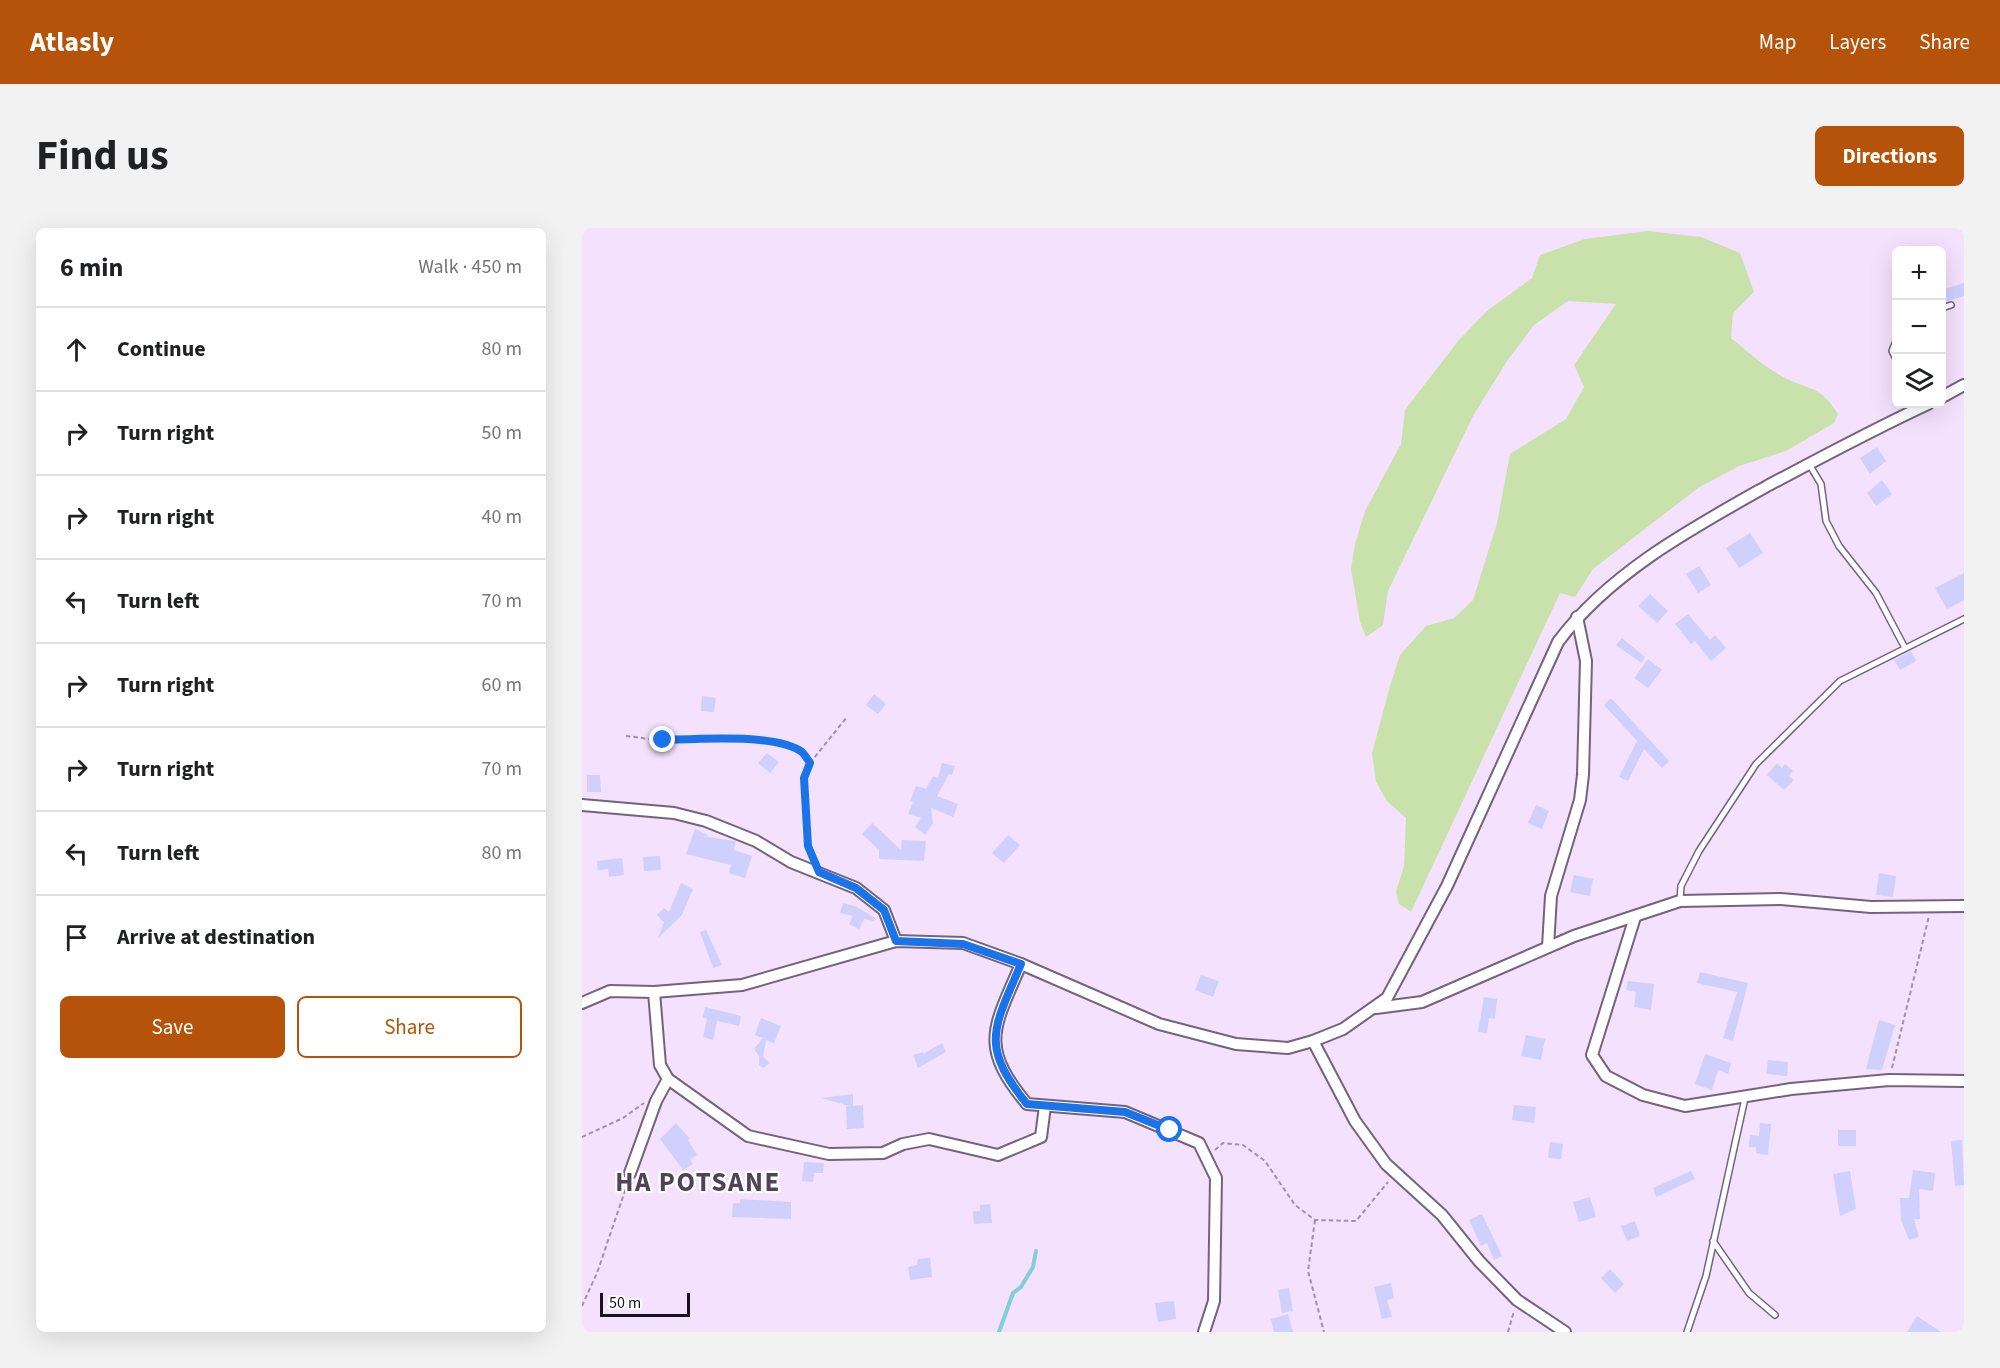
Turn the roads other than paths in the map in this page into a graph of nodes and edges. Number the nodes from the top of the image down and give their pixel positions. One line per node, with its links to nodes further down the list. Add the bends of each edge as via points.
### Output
1 (1951, 305): 2 (lane)
2 (1946, 306)
3 (1964, 385): 4 (street)
4 (1946, 392)
5 (1920, 408): 6 (street)
6 (1809, 464): 7 (street, via 1683,535 1624,576); 9 (lane, via 1821,484 1826,521 1839,546 1876,593)
7 (1577, 617): 15 (street, via 1586,660 1583,775 1580,800 1551,896); 19 (street, via 1558,642 1448,886 1387,998)
8 (1964, 619): 9 (lane)
9 (1905, 648): 11 (lane, via 1840,681 1756,764 1699,851 1681,886)
10 (582, 804): 14 (street, via 674,813 756,841 791,862 856,888 884,910)
11 (1680, 901): 12 (street, via 1781,899 1871,907); 13 (street)
12 (1964, 906)
13 (1635, 917): 15 (street); 23 (street, via 1592,1055 1606,1076 1643,1095 1685,1106)
14 (896, 941): 16 (street, via 963,944); 17 (street, via 742,985)
15 (1548, 947): 19 (street, via 1422,1002)
16 (1021, 964): 20 (street, via 1160,1024 1236,1044 1288,1048); 24 (street, via 994,1027 999,1063 1027,1104)
17 (654, 992): 18 (street, via 610,992); 21 (street, via 660,1065)
18 (582, 1003)
19 (1376, 1008): 20 (street, via 1343,1029)
20 (1313, 1041): 29 (street, via 1355,1121 1386,1164 1442,1215 1517,1300)
21 (668, 1079): 24 (street, via 748,1136 829,1154 883,1153 929,1139 998,1155 1041,1137); 25 (street)
22 (1964, 1081): 23 (street, via 1889,1080 1791,1089)
23 (1745, 1098): 26 (lane)
24 (1045, 1106): 28 (street, via 1125,1112 1199,1143 1216,1178 1214,1301)
25 (630, 1173)
26 (1713, 1241): 27 (lane, via 1749,1293); 30 (lane)
27 (1774, 1315)
28 (1204, 1332)
29 (1566, 1332)
30 (1687, 1332)

